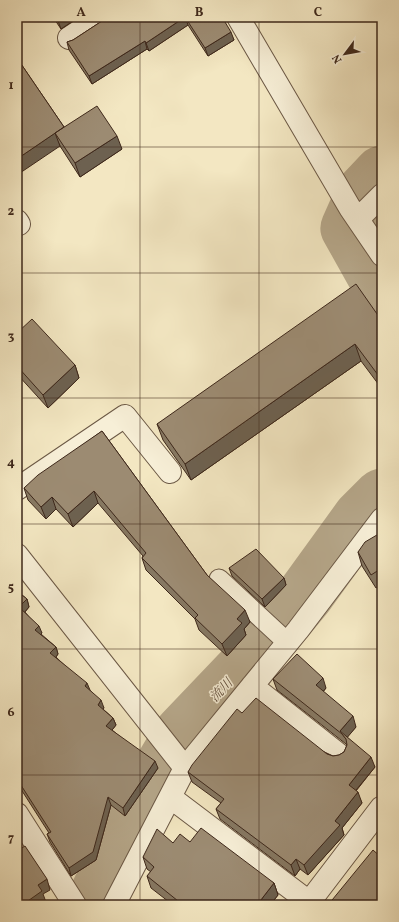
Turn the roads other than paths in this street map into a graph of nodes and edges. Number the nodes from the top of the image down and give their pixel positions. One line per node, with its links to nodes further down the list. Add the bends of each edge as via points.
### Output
1 (101, 17): 3 (street)
2 (238, 17): 5 (street)
3 (69, 38)
4 (382, 195): 5 (street)
5 (354, 213): 6 (street)
6 (382, 255)
7 (170, 472): 8 (street, via 125,416)
8 (17, 489)
9 (382, 519): 12 (street)
10 (17, 555): 15 (street)
11 (219, 579): 12 (lane)
12 (288, 642): 13 (street)
13 (252, 686): 14 (street); 15 (street)
14 (338, 754)
15 (175, 757): 16 (street)
16 (170, 797): 20 (street); 21 (street)
17 (381, 808): 20 (street)
18 (17, 814): 19 (street)
19 (74, 904)
20 (308, 904)
21 (114, 905)

